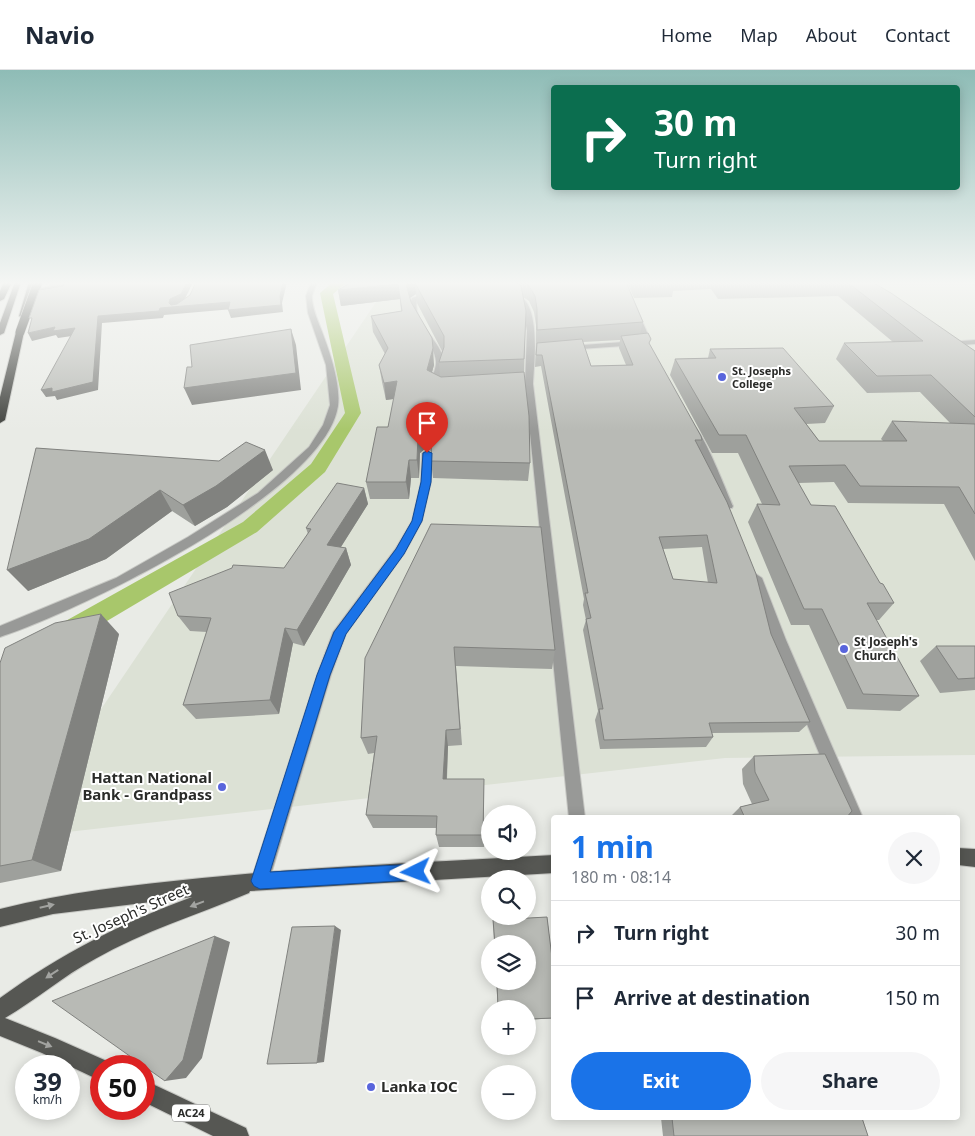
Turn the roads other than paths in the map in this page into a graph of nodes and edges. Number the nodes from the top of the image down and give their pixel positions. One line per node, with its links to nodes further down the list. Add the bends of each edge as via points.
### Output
1 (18, 332): 11 (main road)
2 (20, 332): 12 (highway)
3 (318, 332): 17 (street, via 330,365 334,405 328,425 313,449 262,495 192,540 120,581)
4 (424, 332): 10 (street, via 439,358 433,385)
5 (531, 332): 18 (street, via 533,350 525,384)
6 (643, 332): 8 (street, via 646,339 638,343)
7 (975, 342): 9 (street, via 940,344)
8 (560, 348)
9 (954, 354)
10 (442, 389)
11 (0, 401)
12 (0, 420)
13 (689, 422): 15 (street)
14 (427, 453): 23 (street, via 426,482 417,521 400,551 340,632)
15 (731, 515)
16 (750, 563): 19 (street)
17 (0, 632)
18 (577, 815)
19 (854, 815)
20 (960, 858): 21 (main road)
21 (975, 858)
22 (551, 864): 23 (main road, St. Joseph's Street)
23 (260, 881): 24 (main road, St. Joseph's Street, one-way to 23, via 72,902); 25 (main road, St. Joseph's Street, one-way to 25, via 100,945)
24 (0, 918)
25 (0, 1010)
26 (0, 1026): 27 (main road, one-way to 27)
27 (90, 1065)
28 (155, 1096): 29 (main road, AC24)
29 (238, 1136)

